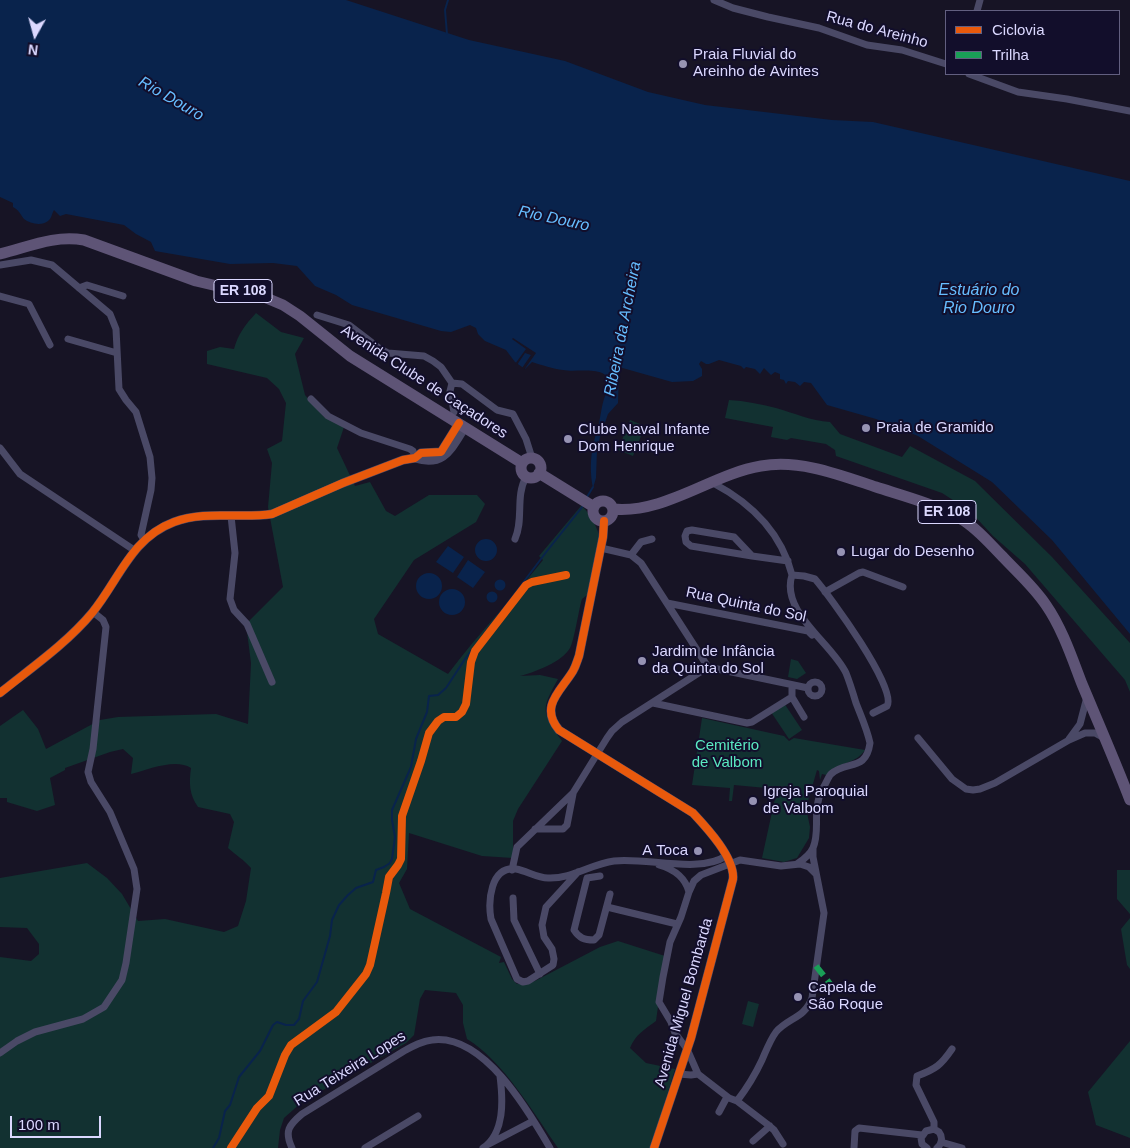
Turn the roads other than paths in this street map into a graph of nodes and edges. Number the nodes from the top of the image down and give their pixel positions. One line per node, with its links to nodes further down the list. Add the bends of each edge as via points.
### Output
1 (714, 0): 2 (street, Rua do Areinho, via 733,8 819,28 867,45 902,50)
2 (945, 64)
3 (972, 75): 4 (street, via 1018,92)
4 (1130, 111)
5 (4, 260): 6 (street, via 31,260 52,265); 16 (main road, Avenida Clube de Caçadores / ER 108, via 52,239 71,238 196,281 264,297 289,309 350,356)
6 (79, 288): 8 (street, via 87,285); 12 (street, via 110,314 116,329)
7 (0, 296): 11 (street, via 29,304)
8 (123, 296)
9 (317, 314): 13 (street, via 349,325 388,353 424,356 434,361)
10 (68, 339): 12 (street)
11 (50, 345)
12 (117, 353): 29 (street, via 119,389 136,412 150,458 152,478 141,535)
13 (452, 383): 15 (street, via 450,391); 19 (street, via 462,384 497,410 513,414 526,438)
14 (311, 399): 18 (street, via 328,416 361,433 410,449)
15 (454, 412)
16 (462, 425): 18 (street, via 441,452 421,453); 19 (main road, Avenida Clube de Caçadores / ER 108)
17 (0, 448): 31 (street, via 20,474)
18 (415, 458): 25 (street, via 403,460 272,514)
19 (527, 460): 20 (main road, via 539,463); 21 (main road, via 522,472)
20 (539, 474): 21 (main road, via 534,478); 23 (main road, ER 108)
21 (526, 477): 27 (street, via 520,493)
22 (713, 482): 24 (main road, ER 108, via 641,508); 34 (street, via 748,505 775,535); 46 (main road, ER 108, via 761,466 813,468 930,505 960,518 988,542 1047,606)
23 (588, 503): 24 (main road, ER 108, via 610,502); 26 (main road, ER 108, via 594,516)
24 (613, 509): 26 (main road, via 612,516)
25 (231, 516): 29 (street, via 207,515 180,520); 42 (street, via 235,553 230,599 234,610 247,624)
26 (604, 521): 30 (street)
27 (515, 538)
28 (652, 539): 32 (street, via 641,542)
29 (144, 540): 31 (street)
30 (601, 548): 32 (street); 57 (street, via 574,669 556,693 550,712 559,730)
31 (134, 550): 39 (street)
32 (631, 555): 38 (street, via 641,563)
33 (752, 556): 33 (street, via 731,536 692,530 685,536 691,546); 34 (street)
34 (788, 561): 35 (street)
35 (792, 575): 37 (street, via 815,579); 61 (street, via 790,589 793,602 846,673 870,743 864,759 830,775 819,795)
36 (903, 587): 37 (street, via 863,572)
37 (826, 592): 49 (street, via 858,638 889,698 889,705)
38 (667, 603): 40 (street, Rua Quinta do Sol, via 808,631); 41 (street)
39 (93, 612): 45 (street, via 70,637); 77 (street, via 106,627 88,772 110,812 134,869 137,888 126,963 122,980 104,1008 83,1018 35,1032)
40 (834, 663)
41 (708, 667): 43 (street); 48 (street)
42 (272, 682)
43 (792, 685): 44 (street); 47 (street)
44 (808, 688)
45 (1, 690)
46 (1087, 695): 51 (main road, ER 108); 52 (street)
47 (792, 697): 48 (street, via 747,723); 50 (street)
48 (653, 703): 57 (street, via 612,731)
49 (873, 713)
50 (804, 717)
51 (1098, 722): 52 (street); 53 (street); 56 (main road, ER 108)
52 (1080, 724): 55 (street)
53 (1085, 733): 55 (street); 56 (street, via 1095,733)
54 (918, 738): 55 (street, via 952,780 974,790 996,783)
55 (1068, 740)
56 (1106, 740): 59 (main road, ER 108)
57 (597, 754): 58 (street); 62 (street, via 693,813)
58 (573, 793): 60 (street); 60 (street, via 567,825)
59 (1130, 800)
60 (536, 829): 65 (street, via 517,847)
61 (813, 848): 64 (street); 67 (street)
62 (729, 860): 63 (street); 64 (street, via 781,866); 69 (street, via 701,875); 76 (street, Avenida Miguel Bombarda, via 733,879)
63 (649, 862): 66 (street, via 616,861); 69 (street, via 676,873 687,884)
64 (797, 864): 67 (street)
65 (512, 870): 66 (street, via 548,878); 74 (street, via 496,878 490,897 491,919 517,978 523,982)
66 (578, 872): 74 (street, via 546,907 542,925 554,959 552,965)
67 (816, 873): 82 (street, via 824,913 809,1007 773,1036 756,1072)
68 (600, 876): 72 (street, via 587,878 574,930 578,937 594,940 599,935)
69 (689, 892): 73 (street)
70 (610, 894): 72 (street)
71 (513, 898): 74 (street, via 514,920)
72 (607, 907): 73 (street)
73 (677, 924): 76 (street, via 670,942 659,1002)
74 (540, 974)
75 (952, 1049): 87 (street, via 935,1070 916,1078)
76 (687, 1050): 78 (street, Avenida Miguel Bombarda); 79 (street)
77 (0, 1053)
78 (679, 1074): 79 (street); 96 (street, Avenida Miguel Bombarda)
79 (698, 1074): 81 (street)
80 (500, 1076): 85 (street, Rua Teixeira Lopes); 92 (street, via 503,1106); 93 (street, Rua Teixeira Lopes, via 478,1052 464,1045 433,1039 419,1043 292,1122 288,1130)
81 (727, 1097): 82 (street); 83 (street)
82 (737, 1101): 86 (street)
83 (718, 1112)
84 (418, 1116): 94 (street)
85 (533, 1120): 92 (street); 95 (street, Rua Teixeira Lopes)
86 (770, 1126): 89 (street); 90 (street)
87 (934, 1129): 88 (street); 91 (street, via 940,1134)
88 (922, 1135): 97 (street, via 859,1128 855,1131); 98 (street, via 922,1144)
89 (753, 1141)
90 (783, 1144)
91 (939, 1145): 99 (street)
92 (486, 1146)
93 (292, 1148)
94 (365, 1148)
95 (550, 1148)
96 (654, 1148)
97 (854, 1148)
98 (927, 1148)
99 (962, 1148)

